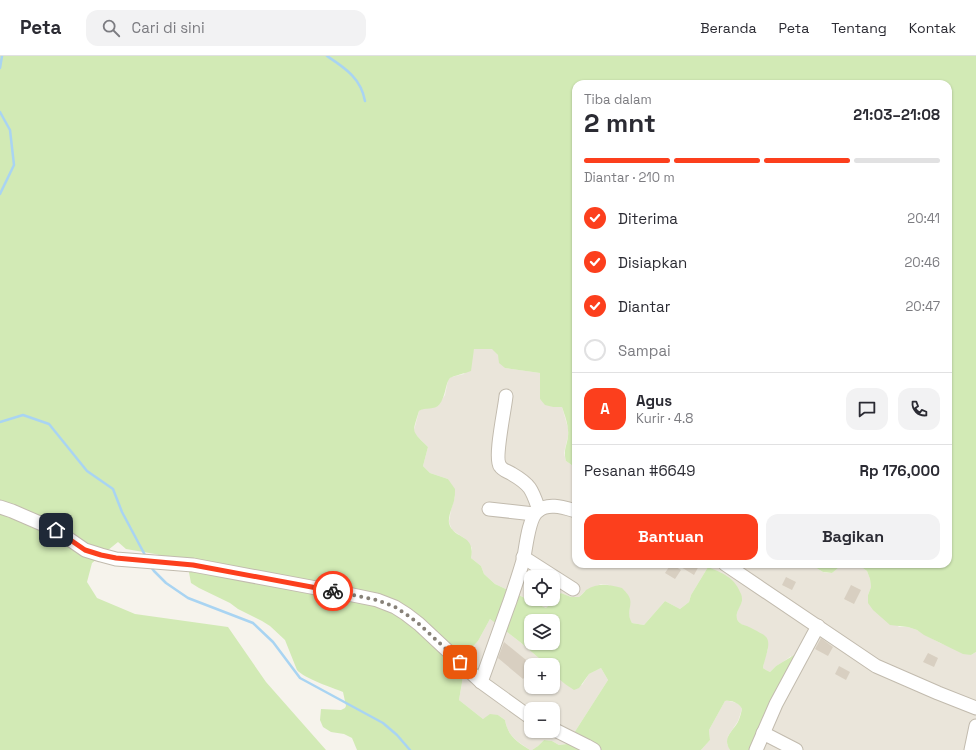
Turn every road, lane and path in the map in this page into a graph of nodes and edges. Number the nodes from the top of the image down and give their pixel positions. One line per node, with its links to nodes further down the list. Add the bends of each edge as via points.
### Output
1 (506, 396): 5 (street, via 498,463 529,487)
2 (0, 506): 10 (street, via 56,530 85,550 101,555 193,565 377,600 395,607 419,624)
3 (489, 509): 5 (street)
4 (572, 510): 5 (street, via 551,506)
5 (536, 512): 6 (street)
6 (524, 557): 8 (street); 10 (street)
7 (731, 568): 9 (street)
8 (573, 589)
9 (818, 626): 11 (street, via 876,666); 15 (street)
10 (481, 682): 12 (street)
11 (976, 708)
12 (524, 713)
13 (976, 726): 19 (street)
14 (560, 733): 16 (street)
15 (763, 733): 17 (street); 18 (street)
16 (594, 750)
17 (756, 750)
18 (796, 750)
19 (971, 750)

